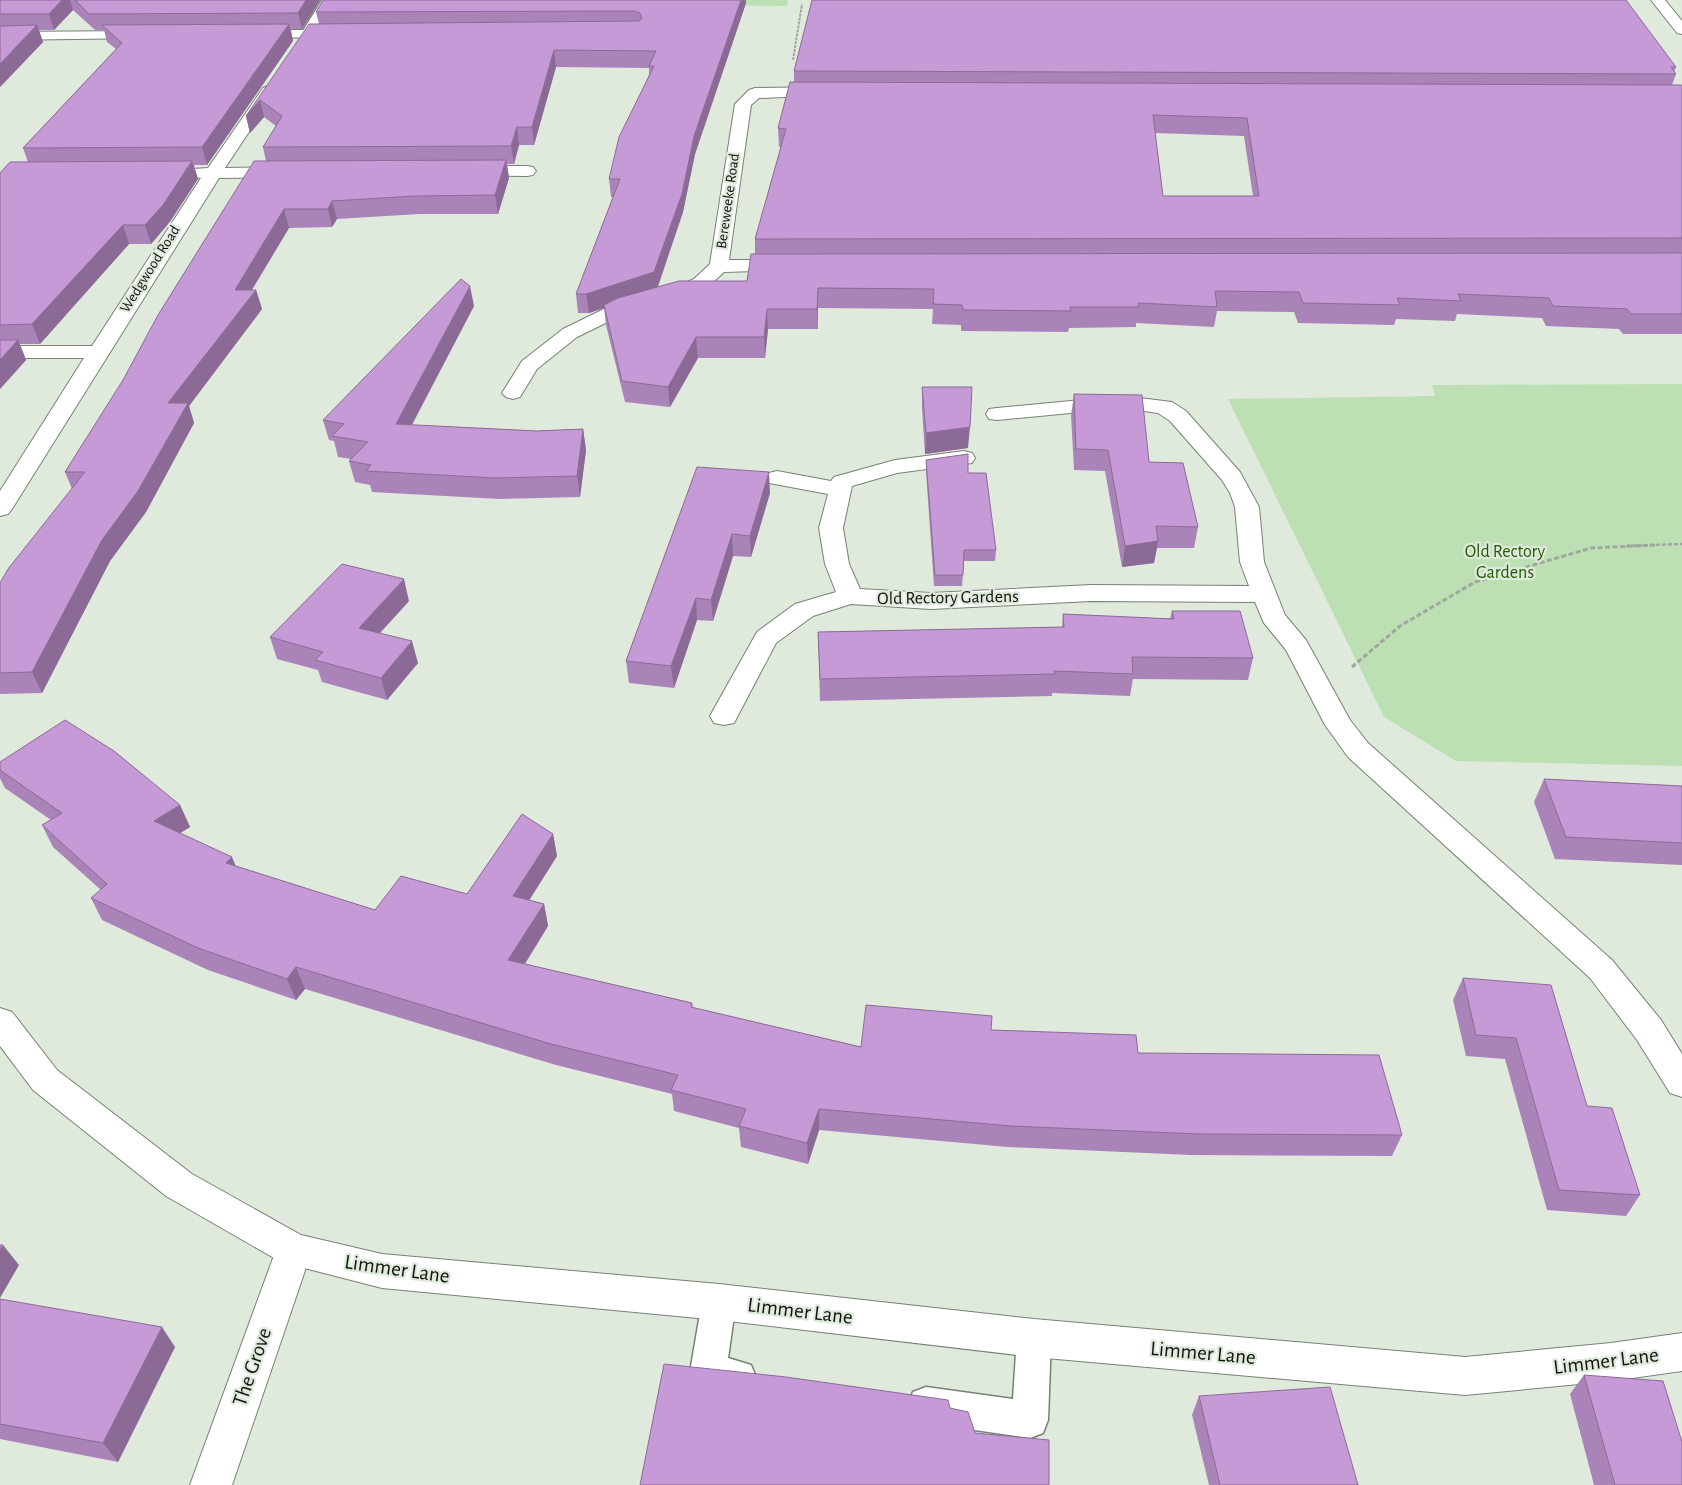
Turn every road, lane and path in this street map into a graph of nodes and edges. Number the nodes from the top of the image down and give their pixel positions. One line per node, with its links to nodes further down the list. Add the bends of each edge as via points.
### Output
1 (328, 0): 6 (lane)
2 (1658, 0): 4 (street)
3 (802, 4): 12 (path)
4 (1682, 30)
5 (238, 34): 6 (street)
6 (308, 34): 7 (street); 10 (street)
7 (357, 34)
8 (159, 35): 9 (street)
9 (0, 36)
10 (297, 50)
11 (280, 73): 15 (street, Wedgwood Road)
12 (788, 92): 13 (street); 19 (street, Bereweeke Road, via 755,93 743,104)
13 (838, 92)
14 (527, 171): 17 (street)
15 (212, 172): 16 (street); 18 (street); 22 (street, Wedgwood Road)
16 (300, 172)
17 (458, 172)
18 (183, 173)
19 (719, 266): 20 (street, Bereweeke Road); 23 (street, via 701,283 673,295 613,312 570,333 529,365)
20 (808, 266)
21 (0, 352): 22 (street)
22 (98, 352): 28 (street, Wedgwood Road)
23 (513, 392)
24 (998, 414): 30 (street, via 1123,402 1164,407 1178,416 1232,477 1241,493 1247,507 1252,562)
25 (968, 458): 27 (street, via 896,467 842,482)
26 (777, 478): 27 (street)
27 (840, 490): 31 (street, via 831,528 837,564)
28 (0, 509)
29 (1682, 544): 32 (path, via 1591,548 1475,582 1400,626 1338,679)
30 (1264, 594): 31 (street, Old Rectory Gardens, via 1077,594 970,601 886,601); 32 (street, via 1273,617 1297,646)
31 (850, 596): 33 (street, via 804,610 766,638)
32 (1318, 685): 35 (street, via 1339,726 1358,750 1601,970 1649,1030)
33 (724, 716)
34 (0, 1021): 36 (street, Limmer Lane, via 45,1080 179,1185)
35 (1682, 1083)
36 (294, 1250): 37 (street, Limmer Lane, via 382,1271); 42 (street, The Grove)
37 (719, 1302): 38 (street, Limmer Lane); 40 (lane, via 708,1372)
38 (1034, 1338): 39 (street, Limmer Lane, via 1465,1376); 41 (lane, via 1030,1420)
39 (1682, 1352)
40 (766, 1381)
41 (893, 1400)
42 (211, 1485)

